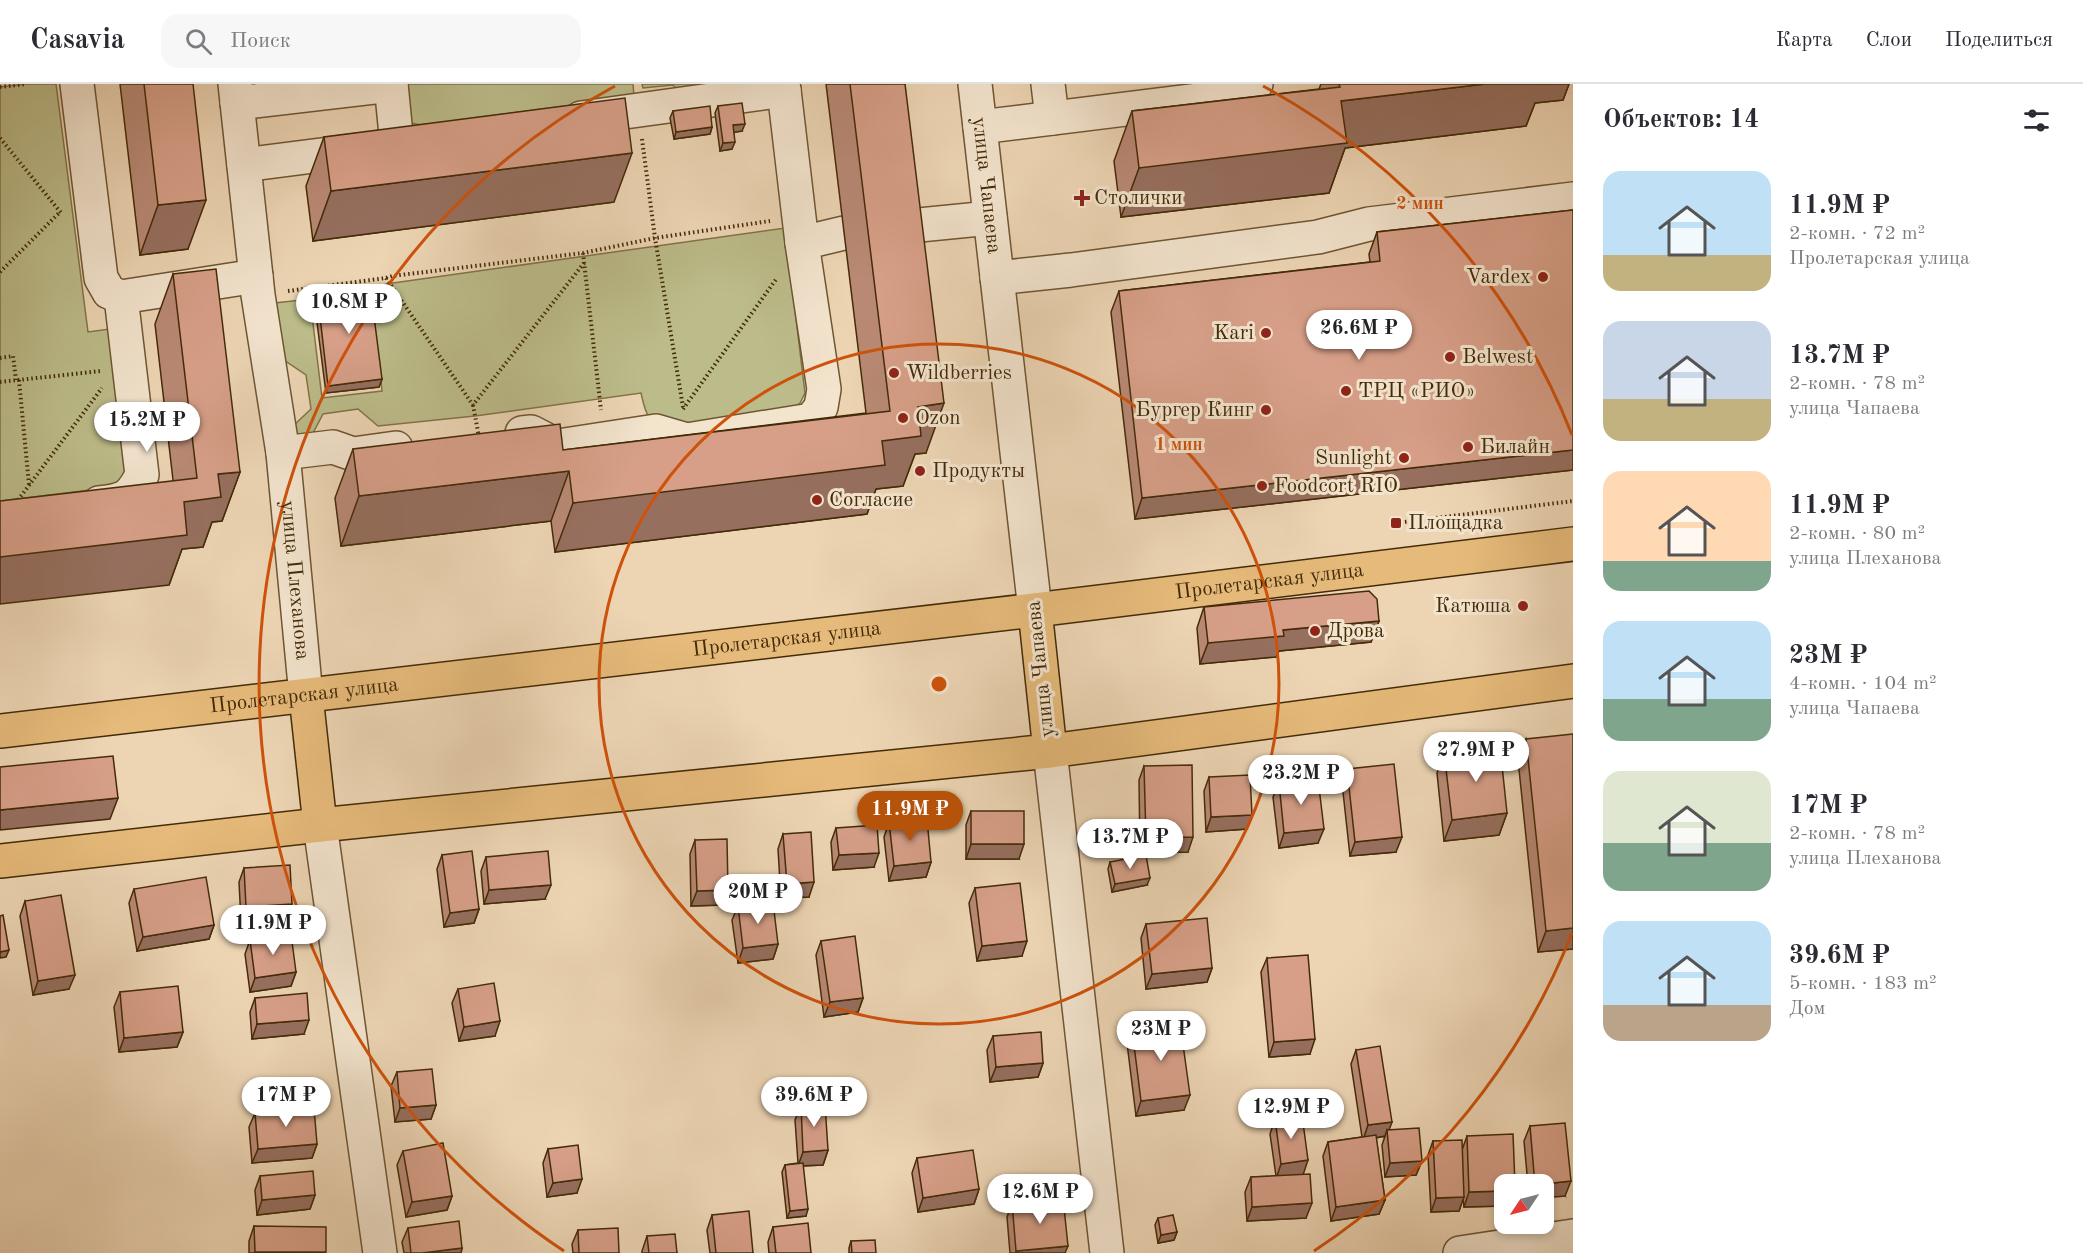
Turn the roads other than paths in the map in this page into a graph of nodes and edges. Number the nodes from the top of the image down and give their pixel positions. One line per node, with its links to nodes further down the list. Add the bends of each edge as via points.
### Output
1 (77, 84): 22 (street, via 101,278 109,292)
2 (975, 84): 11 (street, улица Чапаева)
3 (1048, 84): 9 (street)
4 (1256, 84): 8 (street, via 1239,94)
5 (391, 85): 7 (street); 13 (street)
6 (782, 87): 10 (street); 18 (street)
7 (236, 94): 14 (street, улица Плеханова)
8 (1152, 95): 9 (street)
9 (1052, 118): 11 (street)
10 (546, 123)
11 (980, 127): 16 (street, улица Чапаева)
12 (431, 140): 13 (street)
13 (396, 145): 14 (street)
14 (244, 165): 21 (street, улица Плеханова)
15 (1573, 199): 20 (street)
16 (990, 218): 17 (street); 20 (street, улица Чапаева)
17 (899, 227)
18 (801, 229): 19 (street); 23 (street, via 824,389 821,407 812,420 685,425 558,447 531,432)
19 (844, 233)
20 (997, 278): 28 (street, улица Чапаева)
21 (257, 286): 22 (street); 25 (street, улица Плеханова)
22 (121, 297): 26 (street, via 122,369 142,475 133,492 118,501)
23 (479, 438)
24 (422, 445): 25 (street, via 352,454 333,447)
25 (283, 453): 30 (street, улица Плеханова)
26 (75, 506)
27 (1573, 544): 28 (main road, Пролетарская улица)
28 (1035, 610): 30 (main road, Пролетарская улица); 32 (main road, улица Чапаева)
29 (1573, 681): 32 (main road)
30 (306, 696): 31 (main road, Пролетарская улица); 33 (main road, улица Плеханова)
31 (0, 730)
32 (1050, 751): 33 (main road); 37 (street, улица Чапаева)
33 (320, 825): 34 (main road); 36 (street, улица Плеханова)
34 (0, 861)
35 (1573, 1236): 38 (street)
36 (380, 1253)
37 (1107, 1253)
38 (1460, 1253)

